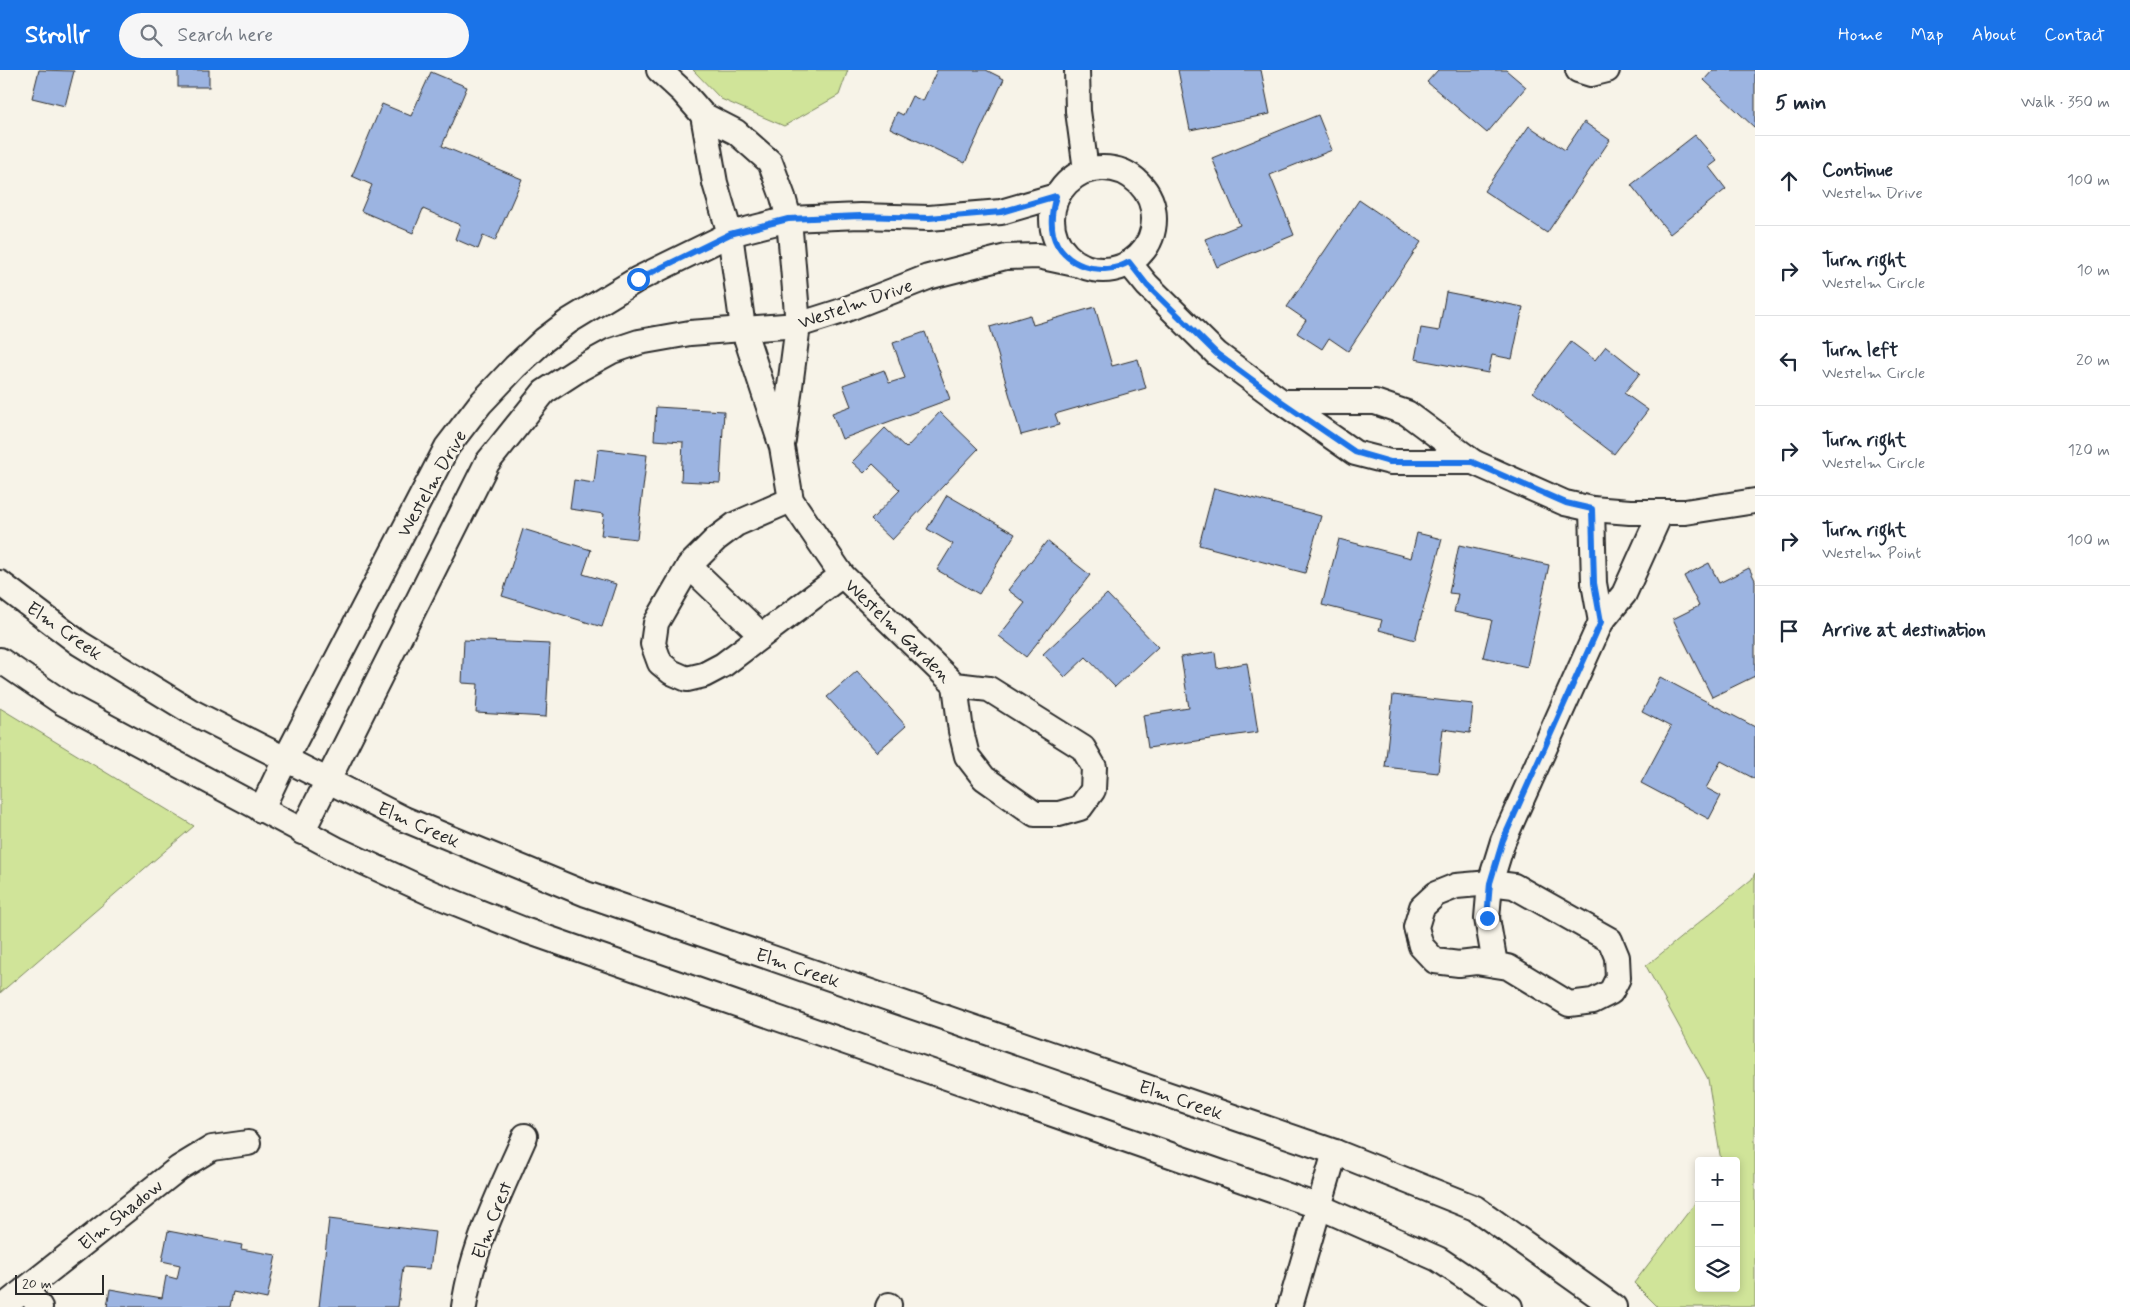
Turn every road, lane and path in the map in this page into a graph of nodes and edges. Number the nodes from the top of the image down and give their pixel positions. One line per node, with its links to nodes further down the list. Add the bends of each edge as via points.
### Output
1 (659, 70): 5 (street)
2 (1077, 70): 6 (street, via 1078,110)
3 (1578, 70): 4 (street, via 1590,74)
4 (1607, 70)
5 (703, 116): 8 (street, Westelm Garden, via 736,132 770,162); 9 (street, Westelm Garden, via 715,183)
6 (1086, 170): 7 (street, via 1068,180); 10 (street, via 1106,167 1126,172 1142,184 1152,202 1155,222 1150,242 1137,258)
7 (1056, 196): 8 (street, Westelm Drive, via 1001,212 929,218); 11 (street, via 1051,216 1053,235 1063,253)
8 (788, 219): 9 (street, Westelm Drive); 12 (street, Westelm Garden)
9 (730, 234): 13 (street, Westelm Garden); 28 (street, Westelm Drive, via 638,279 569,321 515,367 480,404 448,447)
10 (1129, 262): 11 (street, via 1120,268 1099,270); 14 (street, via 1147,285 1217,354)
11 (1080, 265): 12 (street, Westelm Drive, via 1038,256 1006,257 928,277)
12 (798, 325): 13 (street, Westelm Drive); 15 (street, Westelm Garden)
13 (743, 328): 15 (street, Westelm Garden); 29 (street, Westelm Drive, via 639,342 604,355 544,392 487,463)
14 (1282, 402): 16 (street, via 1355,452 1390,462); 16 (street, via 1375,402 1407,413)
15 (782, 447): 17 (street, Westelm Garden)
16 (1472, 462): 19 (street, via 1557,499)
17 (791, 500): 21 (street, Westelm Garden, via 736,524); 22 (street, Westelm Garden)
18 (1755, 501): 20 (street, via 1685,512)
19 (1592, 509): 20 (street); 24 (street, via 1594,583)
20 (1661, 512): 24 (street, via 1624,594)
21 (689, 566): 25 (street); 25 (street, Westelm Garden, via 656,623 653,644 660,663 687,680 723,665)
22 (842, 575): 25 (street, Westelm Garden); 27 (street, Westelm Garden)
23 (0, 583): 28 (street, Elm Creek, via 79,643 190,710)
24 (1601, 622): 32 (street, via 1503,840)
25 (761, 635)
26 (0, 660): 30 (street, via 63,703)
27 (955, 685): 27 (street, Westelm Garden, via 968,756 984,778 1035,814 1059,814 1080,808 1093,790 1094,766 1083,748 989,689)
28 (286, 758): 29 (street, Elm Creek); 30 (street, Westelm Drive)
29 (329, 780): 31 (street, Westelm Drive); 36 (street, Elm Creek, via 404,819 586,894)
30 (261, 810): 31 (street)
31 (302, 832): 37 (street, via 431,893 524,930)
32 (1490, 883): 33 (street, via 1487,918); 33 (street, via 1456,886 1436,894 1422,907 1416,927 1421,946 1435,961); 33 (street, via 1514,886 1610,940 1617,957 1618,978 1611,992 1594,1001 1569,1004 1508,966)
33 (1495, 964)
34 (525, 1136): 40 (street, Elm Crest, via 479,1245)
35 (248, 1143): 38 (street, Elm Shadow, via 212,1148 179,1168)
36 (1335, 1152): 37 (street); 43 (street, Elm Creek, via 1475,1208)
37 (1320, 1206): 41 (street); 42 (street, via 1438,1259)
38 (33, 1298): 39 (street, Elm Shadow)
39 (3, 1307)
40 (464, 1307)
41 (1290, 1307)
42 (1510, 1307)
43 (1614, 1307)

